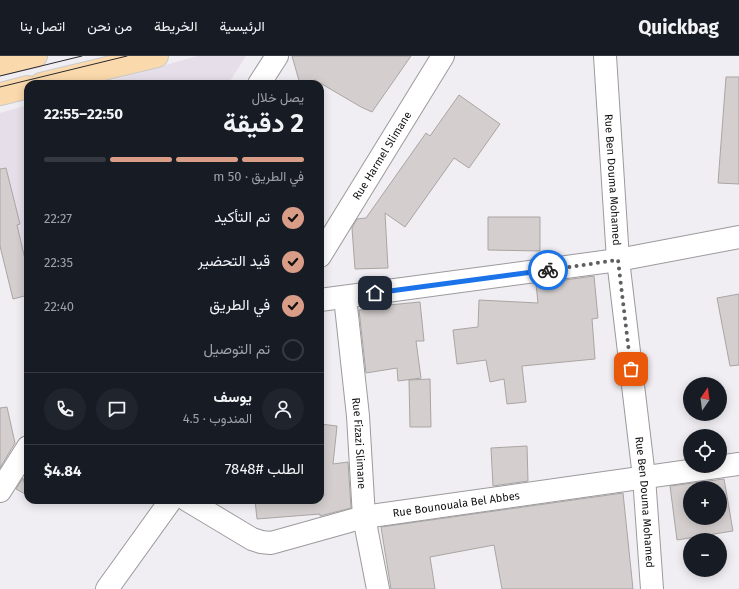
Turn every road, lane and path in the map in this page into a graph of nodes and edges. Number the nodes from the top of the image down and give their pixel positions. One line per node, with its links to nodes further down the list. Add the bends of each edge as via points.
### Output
1 (36, 56): 6 (main road)
2 (157, 56): 7 (main road)
3 (277, 56): 8 (street)
4 (444, 56): 12 (street, Rue Harmel Slimane)
5 (605, 56): 13 (street, Rue Ben Douma Mohamed)
6 (0, 64)
7 (58, 80)
8 (262, 80)
9 (24, 88): 10 (main road)
10 (0, 94)
11 (739, 237): 13 (street)
12 (324, 250)
13 (618, 260): 14 (street); 18 (street, Rue Ben Douma Mohamed)
14 (345, 297): 15 (street); 22 (street, Rue Fizazi Slimane, via 358,416)
15 (324, 300)
16 (24, 453): 19 (street)
17 (739, 464): 18 (street, Rue Bounouala Bel Abbes)
18 (644, 477): 22 (street, Rue Bounouala Bel Abbes); 25 (street, Rue Ben Douma Mohamed)
19 (0, 491)
20 (168, 504): 23 (street)
21 (194, 504): 22 (street, Rue Bounouala Bel Abbes, via 252,539 266,543)
22 (364, 517): 24 (street, Rue Fizazi Slimane)
23 (107, 589)
24 (378, 589)
25 (652, 589)

